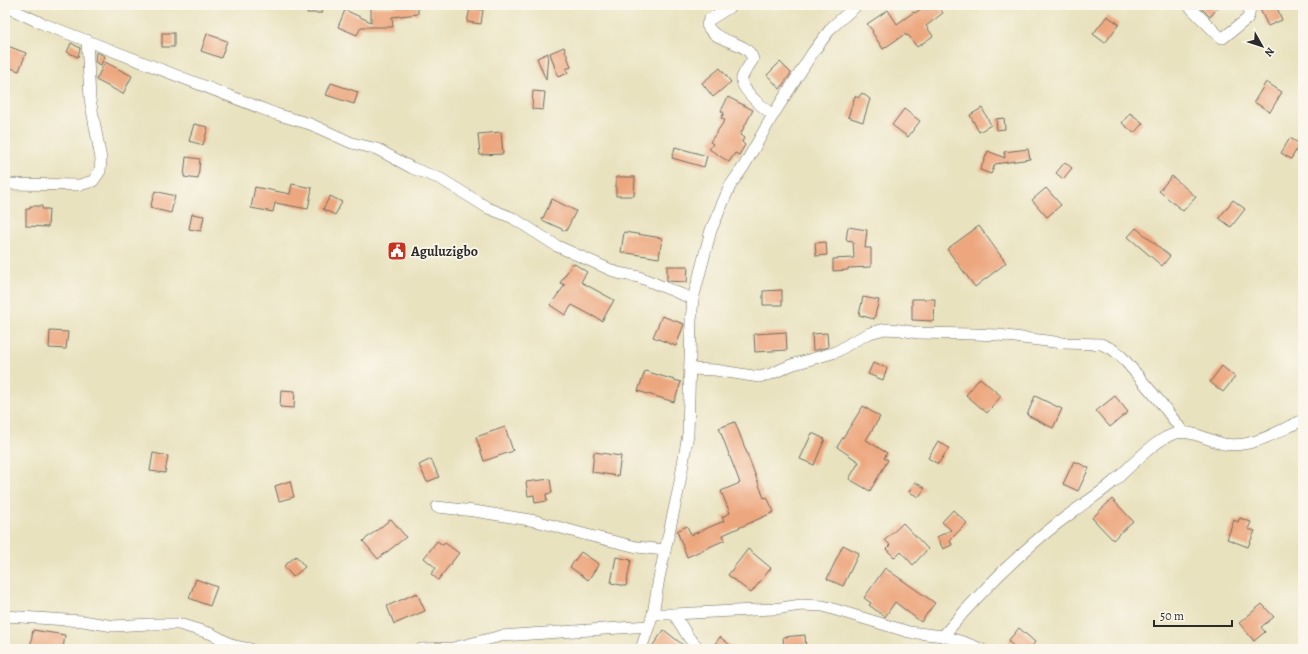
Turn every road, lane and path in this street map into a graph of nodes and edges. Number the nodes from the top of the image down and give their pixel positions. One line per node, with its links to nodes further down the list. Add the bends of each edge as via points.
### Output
1 (733, 5): 7 (street, via 709,20 707,25 711,32 720,38 740,46 751,54 753,59 742,78 742,85)
2 (857, 5): 7 (street, via 832,27 813,52)
3 (1188, 5): 4 (street, via 1223,38 1247,19 1250,15)
4 (1250, 5)
5 (5, 6): 6 (street)
6 (87, 40): 8 (street, via 90,99 101,159 100,171 93,181 80,185); 9 (street, via 276,114 310,124 352,143 377,149 441,180 488,208 513,218 557,246 618,273 639,277)
7 (773, 116): 9 (street, via 730,186 712,230)
8 (5, 184)
9 (694, 299): 10 (street)
10 (690, 369): 12 (street, via 759,377 836,352 870,333 885,329 918,334 998,335 1063,343 1101,344 1122,357); 14 (street, via 688,434)
11 (1303, 420): 12 (street, via 1272,436 1234,445)
12 (1182, 432): 19 (street, via 1163,439 1032,545 993,581)
13 (437, 507): 14 (street, via 536,521 637,547)
14 (665, 550): 15 (street)
15 (653, 614): 16 (street); 18 (street)
16 (674, 614): 19 (street, via 823,606 909,632); 23 (street, via 688,638)
17 (5, 616): 20 (street, via 82,621 113,626 178,624 212,634 234,646)
18 (649, 626): 21 (street, via 501,636 453,648); 22 (street)
19 (943, 636): 24 (street)
20 (250, 649)
21 (421, 649)
22 (641, 649)
23 (700, 649)
24 (981, 649)

